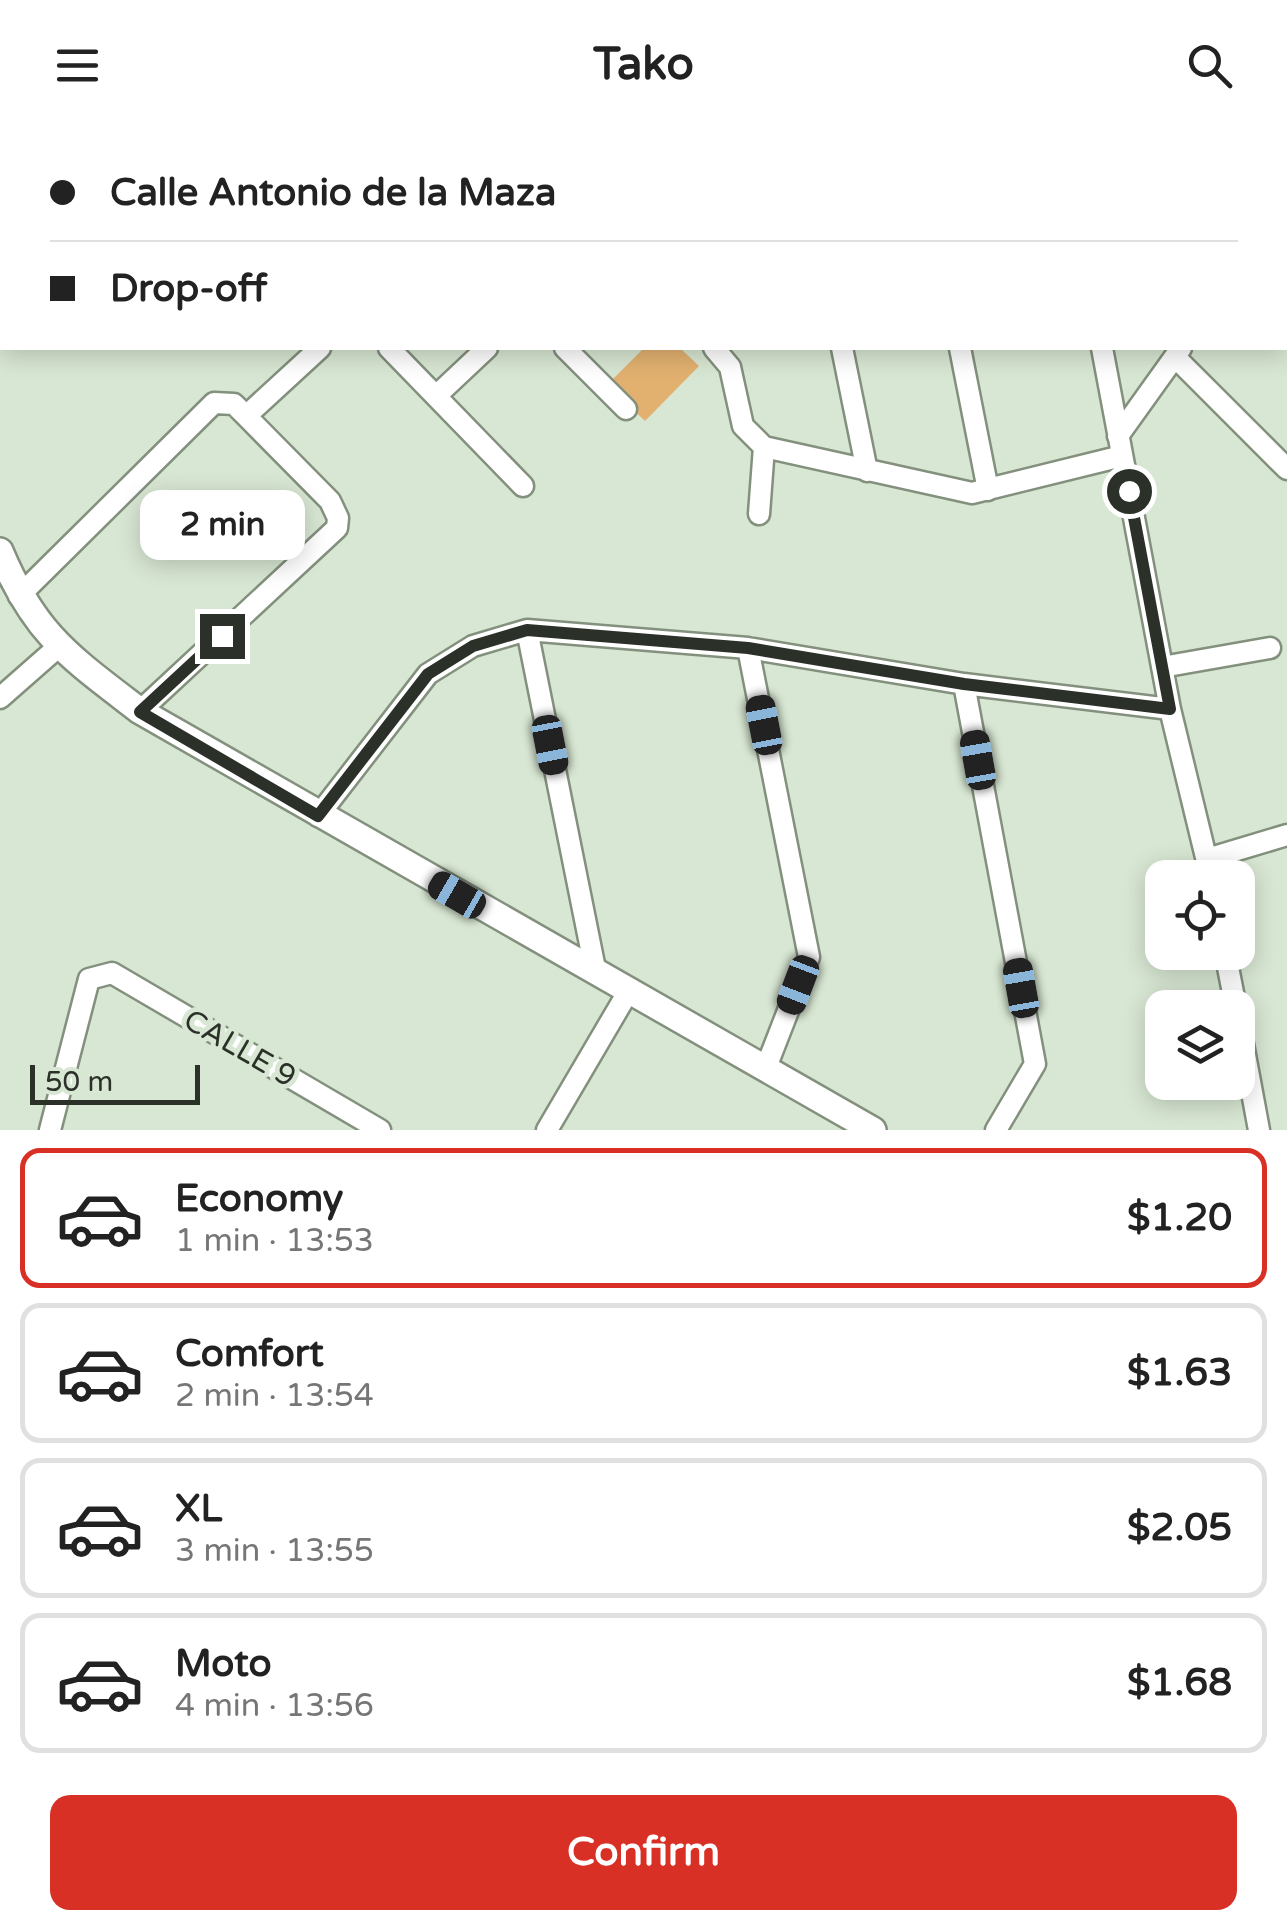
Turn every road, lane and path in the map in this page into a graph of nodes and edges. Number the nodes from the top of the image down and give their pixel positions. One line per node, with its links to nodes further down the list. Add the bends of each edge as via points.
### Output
1 (318, 350): 12 (street)
2 (390, 350): 10 (street)
3 (485, 350): 10 (street)
4 (567, 350): 11 (street)
5 (716, 350): 14 (street, via 730,367 742,426)
6 (842, 350): 16 (street)
7 (960, 350): 18 (street)
8 (1102, 350): 13 (street)
9 (1178, 352): 13 (street); 15 (street)
10 (436, 396): 17 (street)
11 (626, 410)
12 (246, 416): 21 (street, via 234,404 214,404); 30 (street, via 330,500 337,528)
13 (1120, 446): 18 (street); 26 (street)
14 (764, 447): 16 (street); 19 (street)
15 (1287, 469)
16 (868, 471): 18 (street, via 953,491)
17 (523, 486)
18 (988, 490)
19 (759, 514)
20 (0, 550): 21 (street)
21 (19, 596): 23 (street)
22 (527, 630): 24 (street); 31 (street, via 473,646 428,674); 35 (street)
23 (58, 648): 28 (street); 30 (street)
24 (748, 648): 27 (street); 37 (street, via 809,957)
25 (1270, 648): 26 (street)
26 (1162, 667): 29 (street)
27 (964, 684): 29 (street); 43 (street, via 1035,1064)
28 (0, 698)
29 (1170, 709): 33 (street)
30 (140, 712): 31 (street)
31 (318, 816): 35 (street)
32 (1287, 835): 34 (street)
33 (1207, 860)
34 (1228, 860)
35 (596, 974): 36 (street)
36 (628, 992): 37 (street); 41 (street)
37 (766, 1070): 42 (street)
38 (1253, 1100): 44 (street)
39 (50, 1130): 40 (street, CALLE 9, via 89,978 98,973 112,973)
40 (380, 1130)
41 (548, 1130)
42 (874, 1130)
43 (996, 1130)
44 (1259, 1130)

